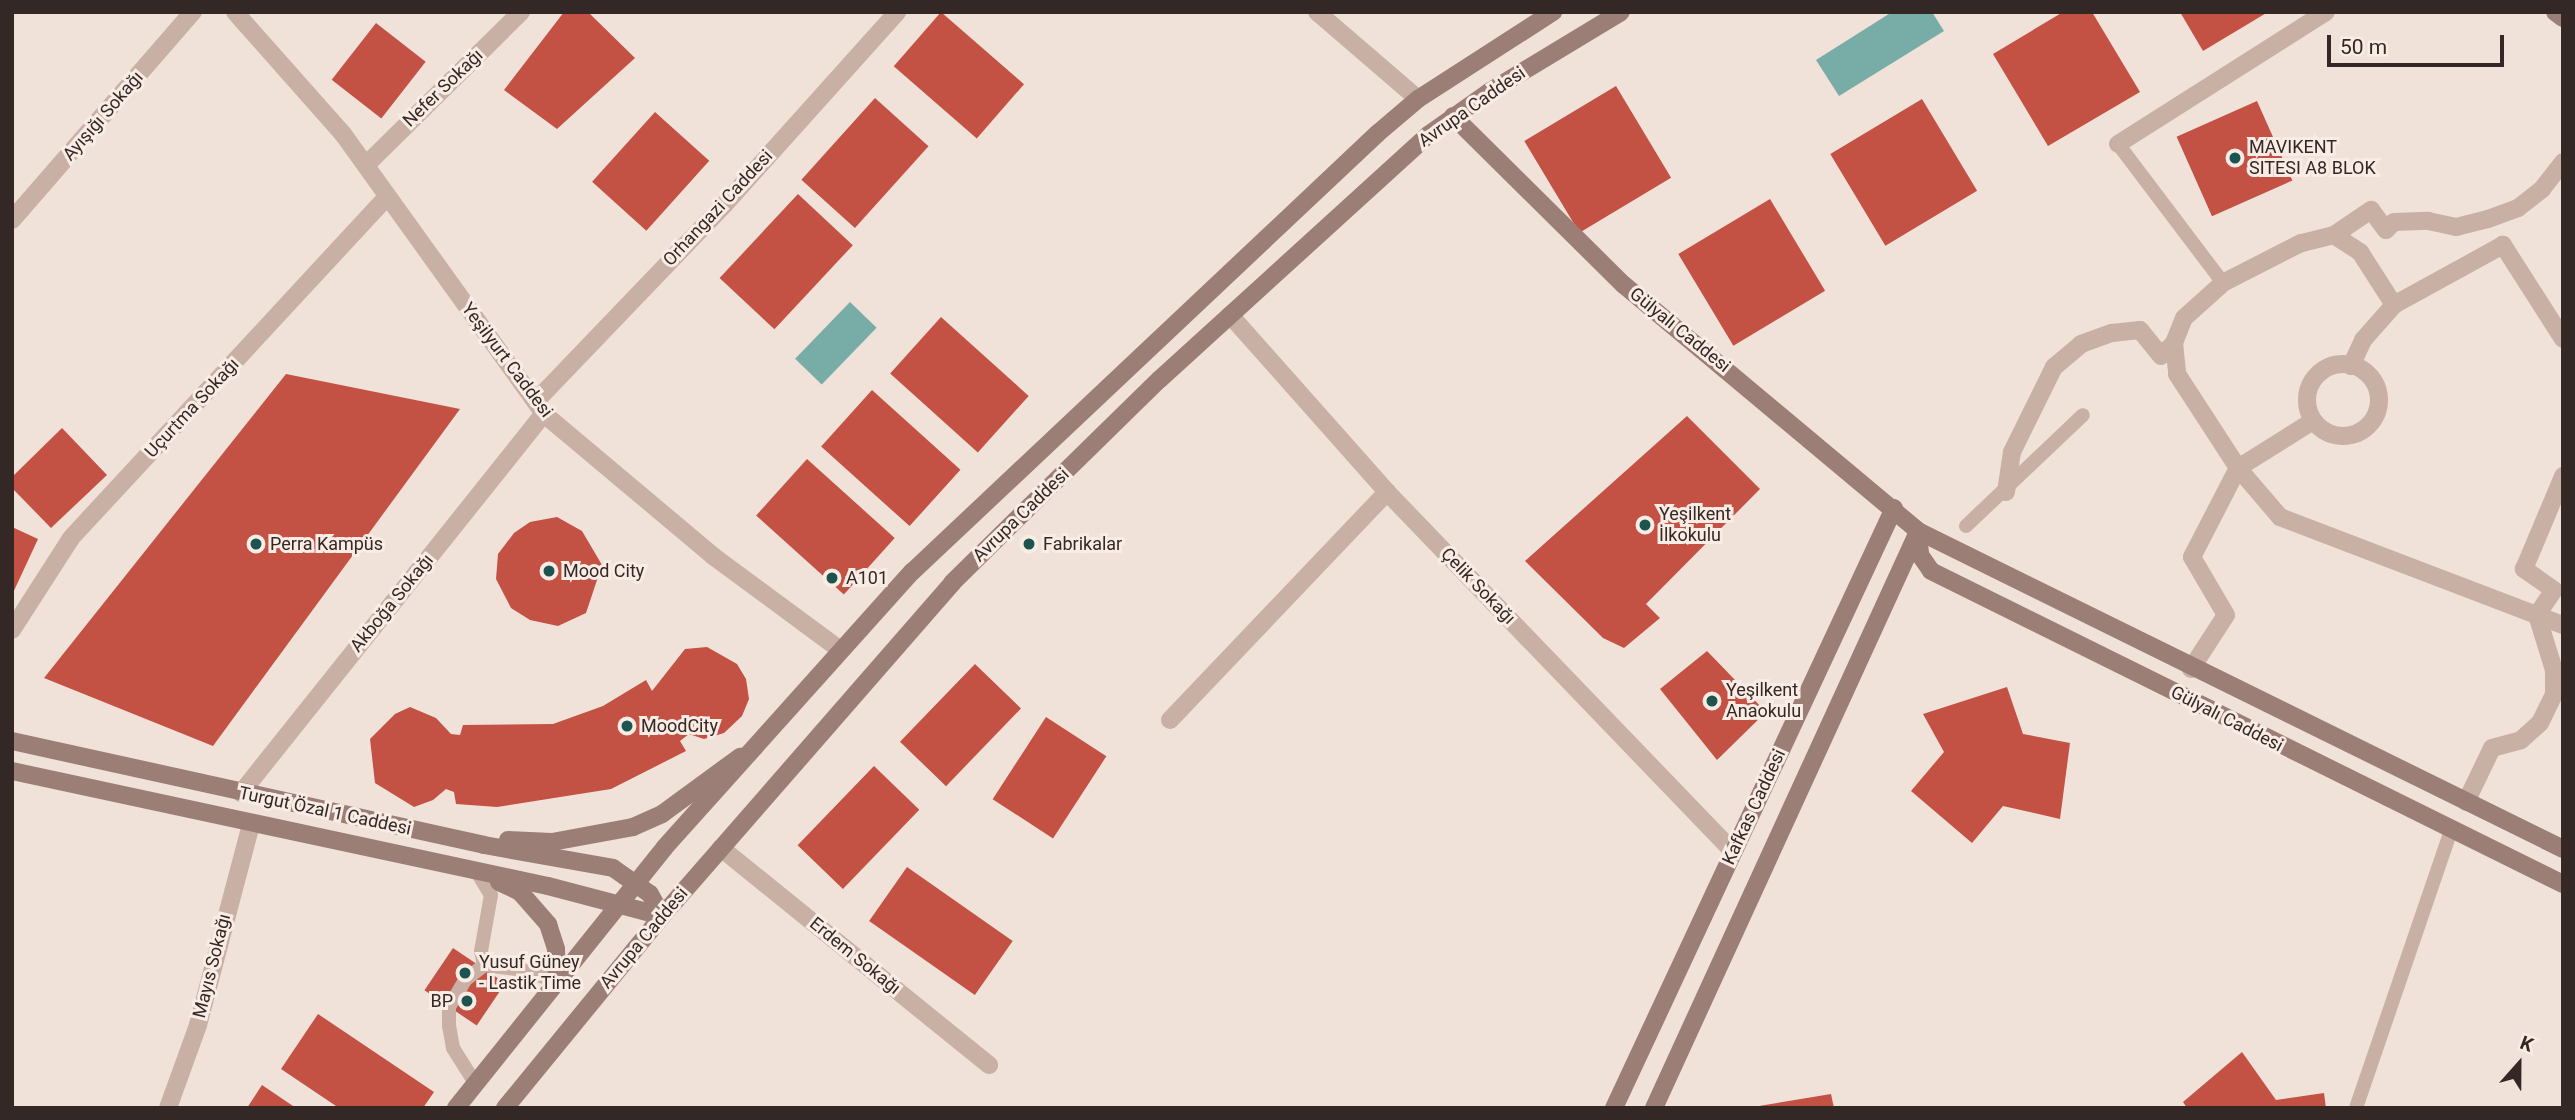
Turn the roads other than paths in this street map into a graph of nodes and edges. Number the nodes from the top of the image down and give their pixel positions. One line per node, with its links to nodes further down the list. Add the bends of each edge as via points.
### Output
1 (193, 12): 17 (street, Ayışığı Sokağı)
2 (234, 12): 15 (street, Yeşilyurt Caddesi)
3 (521, 12): 15 (street, Nefer Sokağı)
4 (897, 12): 25 (street, Orhangazi Caddesi)
5 (1317, 12): 11 (street)
6 (1553, 12): 11 (street, Avrupa Caddesi)
7 (1622, 12): 12 (street, Avrupa Caddesi)
8 (2326, 12): 13 (street)
9 (2555, 12): 10 (street)
10 (2563, 18)
11 (1418, 99): 38 (street, Avrupa Caddesi, via 1019,469)
12 (1453, 116): 21 (street, Avrupa Caddesi); 32 (street, Gülyalı Caddesi, via 1625,285)
13 (2118, 144): 19 (lane)
14 (2563, 162): 18 (street, via 2534,196 2518,208 2488,219 2456,227 2428,221 2394,222 2386,230 2371,211)
15 (366, 165): 16 (street, Yeşilyurt Caddesi)
16 (387, 197): 25 (street, Yeşilyurt Caddesi); 37 (street, Uçurtma Sokağı, via 71,538)
17 (12, 220)
18 (2334, 235): 19 (street, via 2301,243); 20 (street, via 2360,252)
19 (2223, 282): 23 (street, via 2184,318)
20 (2394, 305): 22 (street, via 2503,245); 24 (street, via 2362,340)
21 (1230, 315): 30 (street, Çelik Sokağı); 49 (street, Avrupa Caddesi, via 952,583)
22 (2561, 334)
23 (2174, 343): 28 (street, via 2177,374); 31 (street, via 2161,356 2140,330 2112,333 2081,344 2054,366 2012,452)
24 (2351, 366): 27 (street, via 2339,363 2311,379 2305,411); 27 (street, via 2367,371 2381,394 2373,423 2349,436 2327,433)
25 (540, 407): 38 (street, Yeşilyurt Caddesi, via 713,556); 44 (street, Akboğa Sokağı)
26 (2083, 415): 31 (lane)
27 (2313, 421): 28 (street)
28 (2238, 468): 35 (street, via 2280,517); 39 (street, via 2192,557 2226,615)
29 (2563, 476): 35 (street, via 2524,569 2554,590)
30 (1387, 492): 40 (street); 51 (street, Çelik Sokağı)
31 (2006, 492): 33 (lane)
32 (1894, 508): 34 (street, Gülyalı Caddesi); 51 (street, Kafkas Caddesi)
33 (1966, 526)
34 (1918, 531): 39 (street, Gülyalı Caddesi); 47 (street, Gülyalı Caddesi, via 1920,555 1931,571); 65 (street, Kafkas Caddesi)
35 (2537, 615): 36 (street); 45 (street, via 2554,670 2554,694 2540,723 2521,740 2492,748)
36 (2563, 625)
37 (12, 630)
38 (839, 649): 42 (street, Avrupa Caddesi)
39 (2191, 669): 45 (street, Gülyalı Caddesi)
40 (1170, 720)
41 (12, 741): 44 (street, Turgut Özal 1 Caddesi)
42 (761, 744): 48 (street, via 662,814 633,827 595,838 502,840); 53 (street, Avrupa Caddesi)
43 (12, 771): 46 (street, Turgut Özal 1 Caddesi)
44 (241, 793): 48 (street, Turgut Özal 1 Caddesi)
45 (2466, 802): 50 (street, Gülyalı Caddesi)
46 (251, 824): 52 (street, Turgut Özal 1 Caddesi); 61 (street, Mayıs Sokağı, via 198,1025)
47 (2451, 831): 54 (street, Gülyalı Caddesi); 66 (lane)
48 (484, 845): 53 (street, Turgut Özal 1 Caddesi, via 613,868)
49 (721, 848): 56 (street, Avrupa Caddesi); 59 (street, Erdem Sokağı)
50 (2563, 849)
51 (1733, 851): 64 (street, Kafkas Caddesi)
52 (477, 872): 55 (street, Turgut Özal 1 Caddesi); 57 (lane, via 491,895 481,951); 58 (street, via 520,892 548,924)
53 (637, 881): 55 (street, Avrupa Caddesi); 56 (street)
54 (2563, 884)
55 (617, 905): 56 (street, Turgut Özal 1 Caddesi); 58 (street, Avrupa Caddesi)
56 (662, 916): 63 (street, Avrupa Caddesi)
57 (484, 965): 58 (lane, via 519,969); 60 (lane, via 465,980 449,1007 453,1048)
58 (557, 981): 60 (street, Avrupa Caddesi)
59 (989, 1065)
60 (475, 1083): 62 (street, Avrupa Caddesi)
61 (168, 1108)
62 (456, 1108)
63 (506, 1108)
64 (1614, 1108)
65 (1654, 1108)
66 (2356, 1108)

